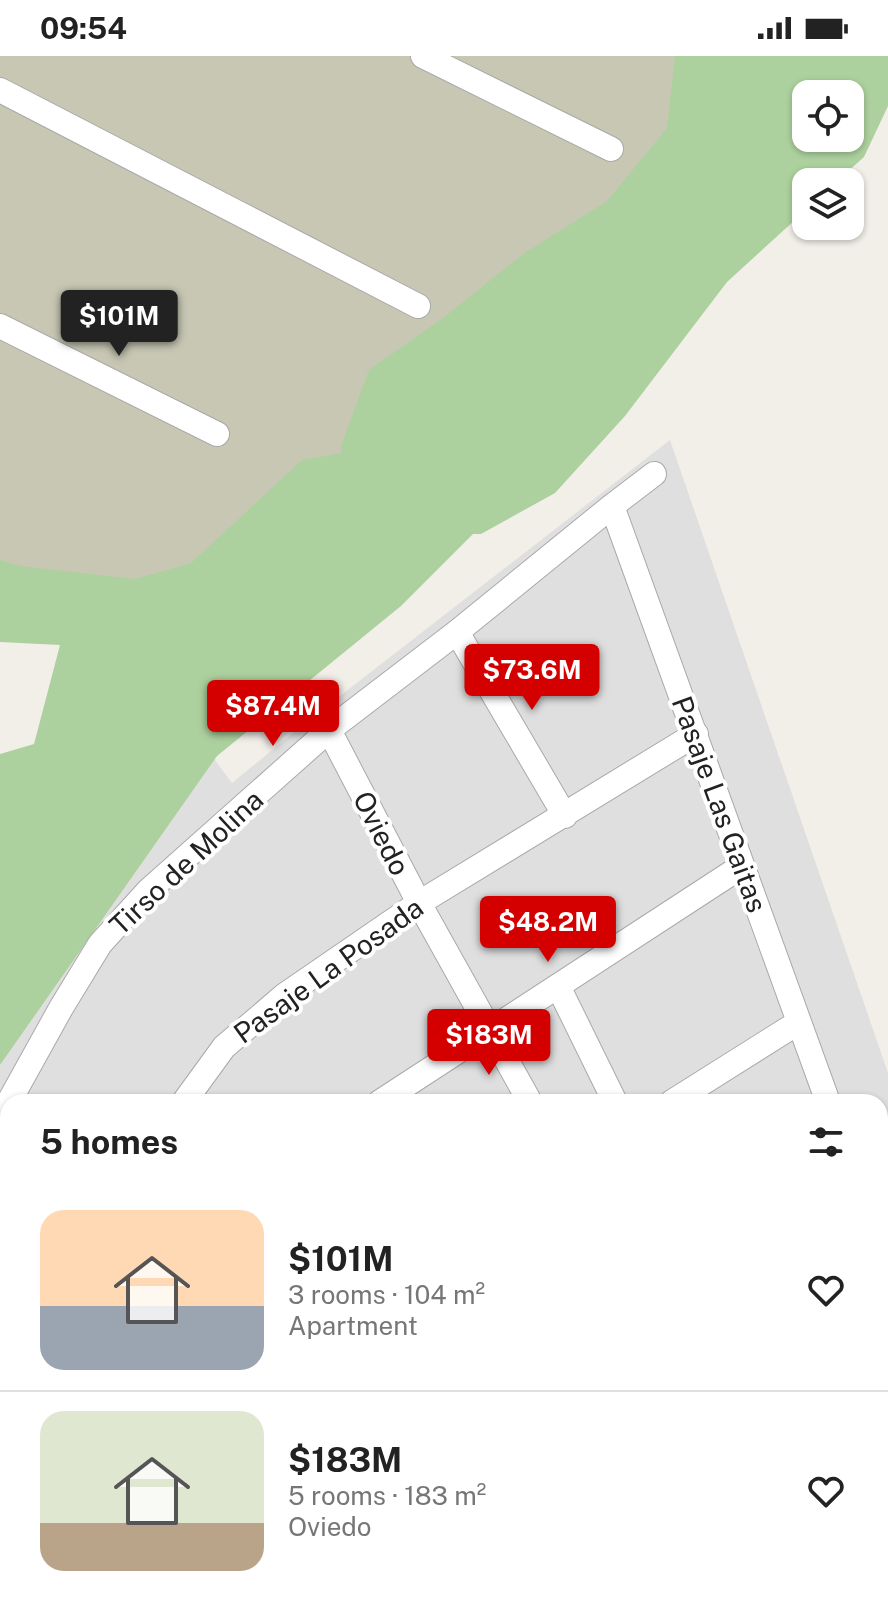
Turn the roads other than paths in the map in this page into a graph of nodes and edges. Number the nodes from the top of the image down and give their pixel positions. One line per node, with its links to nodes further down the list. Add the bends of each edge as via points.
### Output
1 (423, 56): 3 (street)
2 (0, 90): 4 (street)
3 (611, 149)
4 (418, 306)
5 (0, 326): 6 (street)
6 (217, 434)
7 (654, 474): 8 (street, Tirso de Molina)
8 (612, 506): 9 (street, Tirso de Molina); 11 (street, Pasaje Las Gaitas)
9 (457, 632): 10 (street, Tirso de Molina); 12 (street)
10 (329, 730): 14 (street, Oviedo); 18 (street, Tirso de Molina, via 148,891 100,944)
11 (696, 734): 12 (street, Pasaje La Posada); 13 (street, Pasaje Las Gaitas)
12 (565, 816): 14 (street, Pasaje La Posada)
13 (742, 866): 15 (street); 16 (street, Pasaje Las Gaitas)
14 (419, 903): 17 (street, Oviedo); 19 (street, Pasaje La Posada, via 285,995 224,1047)
15 (558, 986): 17 (street); 22 (street)
16 (799, 1022): 23 (street); 24 (street, Pasaje Las Gaitas)
17 (490, 1030): 20 (street); 21 (street, Oviedo)
18 (13, 1094)
19 (194, 1094)
20 (392, 1094)
21 (526, 1094)
22 (611, 1094)
23 (685, 1094)
24 (825, 1094)

